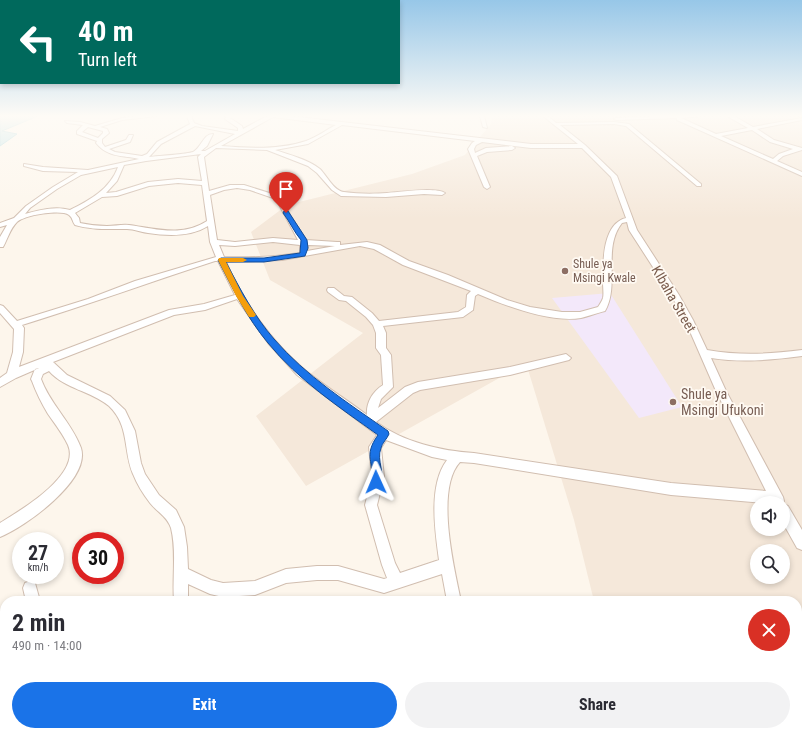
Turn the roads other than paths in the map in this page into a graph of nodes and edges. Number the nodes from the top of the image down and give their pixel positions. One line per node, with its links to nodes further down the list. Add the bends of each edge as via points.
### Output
1 (105, 150): 14 (street, via 118,155)
2 (153, 150): 14 (street)
3 (203, 150): 12 (street)
4 (208, 150): 12 (street)
5 (273, 150): 23 (street, via 316,168 340,194)
6 (472, 150): 13 (street)
7 (485, 150): 13 (street)
8 (587, 150): 30 (street, KIbaha Street, via 614,176)
9 (657, 150): 21 (street)
10 (750, 150): 15 (street)
11 (796, 150): 15 (street, via 785,153)
12 (201, 153): 14 (street); 20 (street)
13 (474, 155): 22 (street)
14 (146, 158): 17 (street)
15 (774, 161): 19 (street)
16 (26, 165): 18 (street, via 43,169)
17 (121, 165): 18 (street); 25 (street)
18 (88, 171): 26 (street, via 55,188)
19 (802, 174)
20 (206, 183): 24 (street); 25 (street, via 178,181 148,184 117,194)
21 (699, 185)
22 (487, 187)
23 (442, 193)
24 (207, 194): 31 (street); 34 (street, via 222,188 243,186 278,198)
25 (101, 195): 27 (street)
26 (52, 203): 27 (street); 29 (street, via 33,214); 29 (street, via 28,207)
27 (70, 213): 31 (street, via 76,217 77,224 82,226 128,227 155,232 195,230)
28 (0, 219): 29 (street)
29 (16, 219): 32 (street); 35 (street, via 8,228)
30 (630, 220): 40 (street, via 620,223 615,229 609,247 607,298 602,309 580,315 551,314 521,308); 45 (street, KIbaha Street, via 642,246 679,301)
31 (210, 222): 33 (street)
32 (0, 225)
33 (214, 242): 34 (street); 38 (street)
34 (304, 242): 36 (street); 37 (street)
35 (0, 245)
36 (350, 245): 37 (street); 40 (street, via 373,245 406,263)
37 (303, 255): 38 (street, via 264,260)
38 (221, 260): 41 (street); 43 (street, via 205,261)
39 (332, 290): 44 (street, via 342,298 349,299)
40 (477, 291): 44 (street, via 471,294 470,308 463,314)
41 (240, 296): 48 (street, via 205,307 172,312); 51 (street, via 271,341 300,372)
42 (0, 308): 43 (street)
43 (16, 324): 49 (street, via 20,339)
44 (377, 324): 51 (street, via 381,333 381,348 386,355 388,387 372,404)
45 (704, 353): 46 (street, via 760,358); 54 (street, KIbaha Street)
46 (801, 354)
47 (566, 358): 51 (street, via 510,371 418,386)
48 (49, 363): 49 (street); 57 (street, via 39,372 36,379 38,387 72,440 76,454 74,461 63,483 48,498); 60 (street, via 56,373 103,397 118,409 133,444 137,470 153,498 168,510 175,520)
49 (12, 375): 50 (street)
50 (0, 383)
51 (370, 420): 52 (street)
52 (384, 434): 53 (street, via 432,452); 61 (street, via 375,447 378,477 371,505 389,565)
53 (457, 457): 55 (street, via 671,490); 59 (street, via 446,473 441,502)
54 (776, 496)
55 (750, 497)
56 (790, 522): 58 (street)
57 (0, 530)
58 (802, 542)
59 (447, 565): 61 (street); 63 (street)
60 (181, 573): 61 (street, via 210,587 223,590 255,588 286,576 317,573 338,573 380,586); 62 (street)
61 (397, 582)
62 (181, 596)
63 (453, 596)

